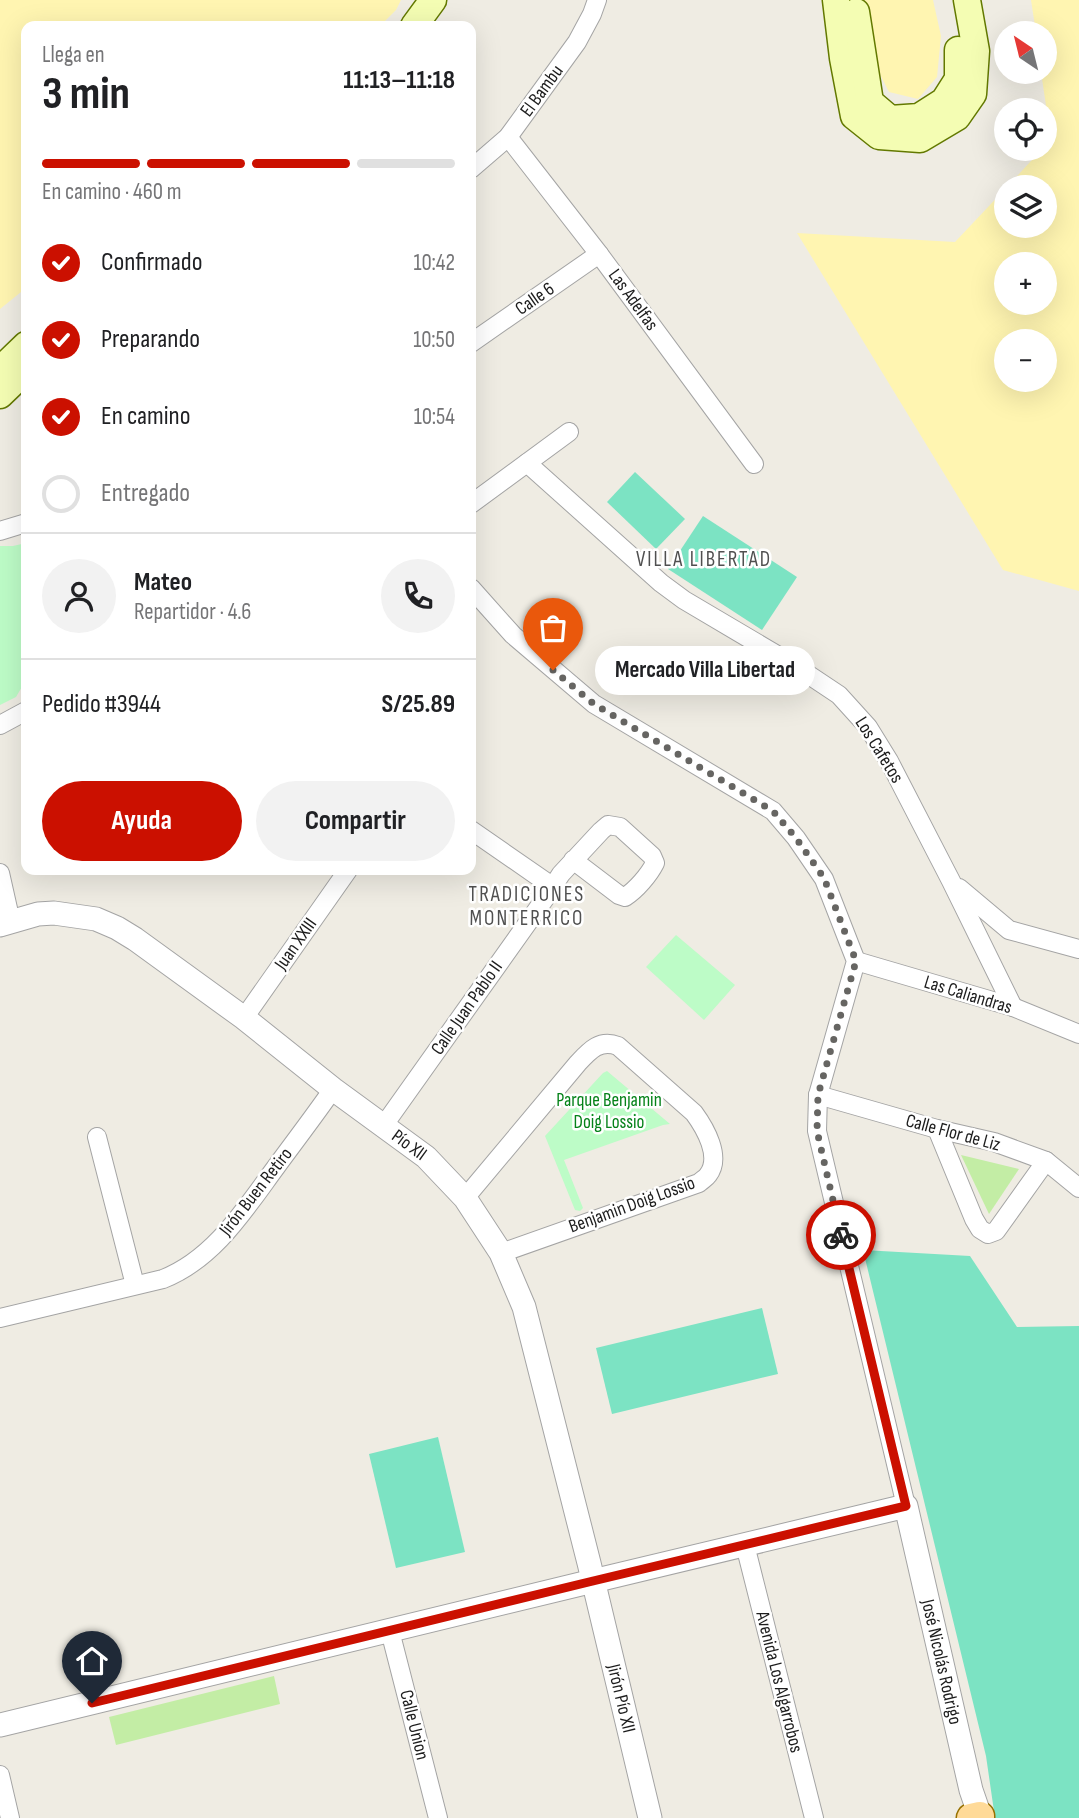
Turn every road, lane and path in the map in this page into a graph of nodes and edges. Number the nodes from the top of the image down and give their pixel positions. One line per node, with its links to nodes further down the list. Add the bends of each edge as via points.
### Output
1 (433, 0): 8 (main road)
2 (450, 0): 9 (main road)
3 (597, 0): 10 (street, El Bambu, via 577,42)
4 (836, 0): 7 (main road, via 854,116 879,136 920,139 957,117 973,94 976,51)
5 (853, 0): 6 (main road, via 870,102 890,119 919,117 944,102 958,79)
6 (953, 0)
7 (967, 0)
8 (418, 21)
9 (437, 21)
10 (508, 137): 11 (street, El Bambu); 12 (street, Las Adelfas)
11 (476, 165)
12 (599, 254): 13 (street, Calle 6); 18 (street, Las Adelfas)
13 (476, 340)
14 (21, 358): 15 (main road)
15 (13, 380)
16 (569, 432): 17 (street)
17 (527, 463): 19 (street); 29 (street, Los Cafetos, via 661,583 839,695 868,727)
18 (754, 464)
19 (476, 500)
20 (21, 525): 21 (street)
21 (0, 531)
22 (476, 594): 33 (street, via 513,635 594,704 773,811 824,878)
23 (21, 714): 24 (street)
24 (0, 725)
25 (476, 833): 30 (street, via 546,882)
26 (573, 860): 26 (street, Calle Juan Pablo II, via 608,825 620,827 655,863 625,897); 30 (street, Calle Juan Pablo II)
27 (0, 873): 31 (street)
28 (344, 875): 35 (street, Juan XXIII)
29 (951, 881): 32 (street, via 1009,930); 34 (street, Los Cafetos)
30 (549, 890): 39 (street, Calle Juan Pablo II)
31 (5, 923): 35 (street, Pío XII, via 54,913 96,919 135,939)
32 (1079, 949)
33 (856, 961): 34 (street, Las Caliandras); 38 (street)
34 (1013, 1007): 36 (street, Las Caliandras)
35 (244, 1018): 37 (street, Pío XII)
36 (1079, 1034)
37 (333, 1088): 39 (street, Pío XII); 46 (street, Jirón Buen Retiro, via 235,1223 175,1274)
38 (818, 1095): 40 (street, Calle Flor de Liz); 48 (street, via 817,1131)
39 (384, 1125): 44 (street, Pío XII, via 426,1157)
40 (937, 1129): 42 (street, Calle Flor de Liz, via 995,1142); 42 (street, via 974,1219 988,1234 996,1231)
41 (97, 1137): 46 (street)
42 (1046, 1161): 43 (street, Calle Flor de Liz)
43 (1079, 1188)
44 (465, 1198): 45 (street, Pío XII); 45 (street, Benjamin Doig Lossio, via 598,1045 609,1042 618,1046 700,1122 713,1164 699,1183)
45 (501, 1253): 50 (street, Pío XII, via 524,1307)
46 (135, 1286): 47 (street, Jirón Buen Retiro)
47 (0, 1318)
48 (906, 1506): 49 (street); 54 (street, José Nicolás Rodrigo)
49 (745, 1545): 50 (street); 58 (street, Avenida Los Algarrobos)
50 (593, 1581): 51 (street); 57 (street, Jirón Pío XII)
51 (390, 1631): 52 (street); 56 (street, Calle Union)
52 (0, 1725)
53 (0, 1775): 55 (street)
54 (977, 1817)
55 (10, 1818)
56 (438, 1818)
57 (650, 1818)
58 (814, 1818)

